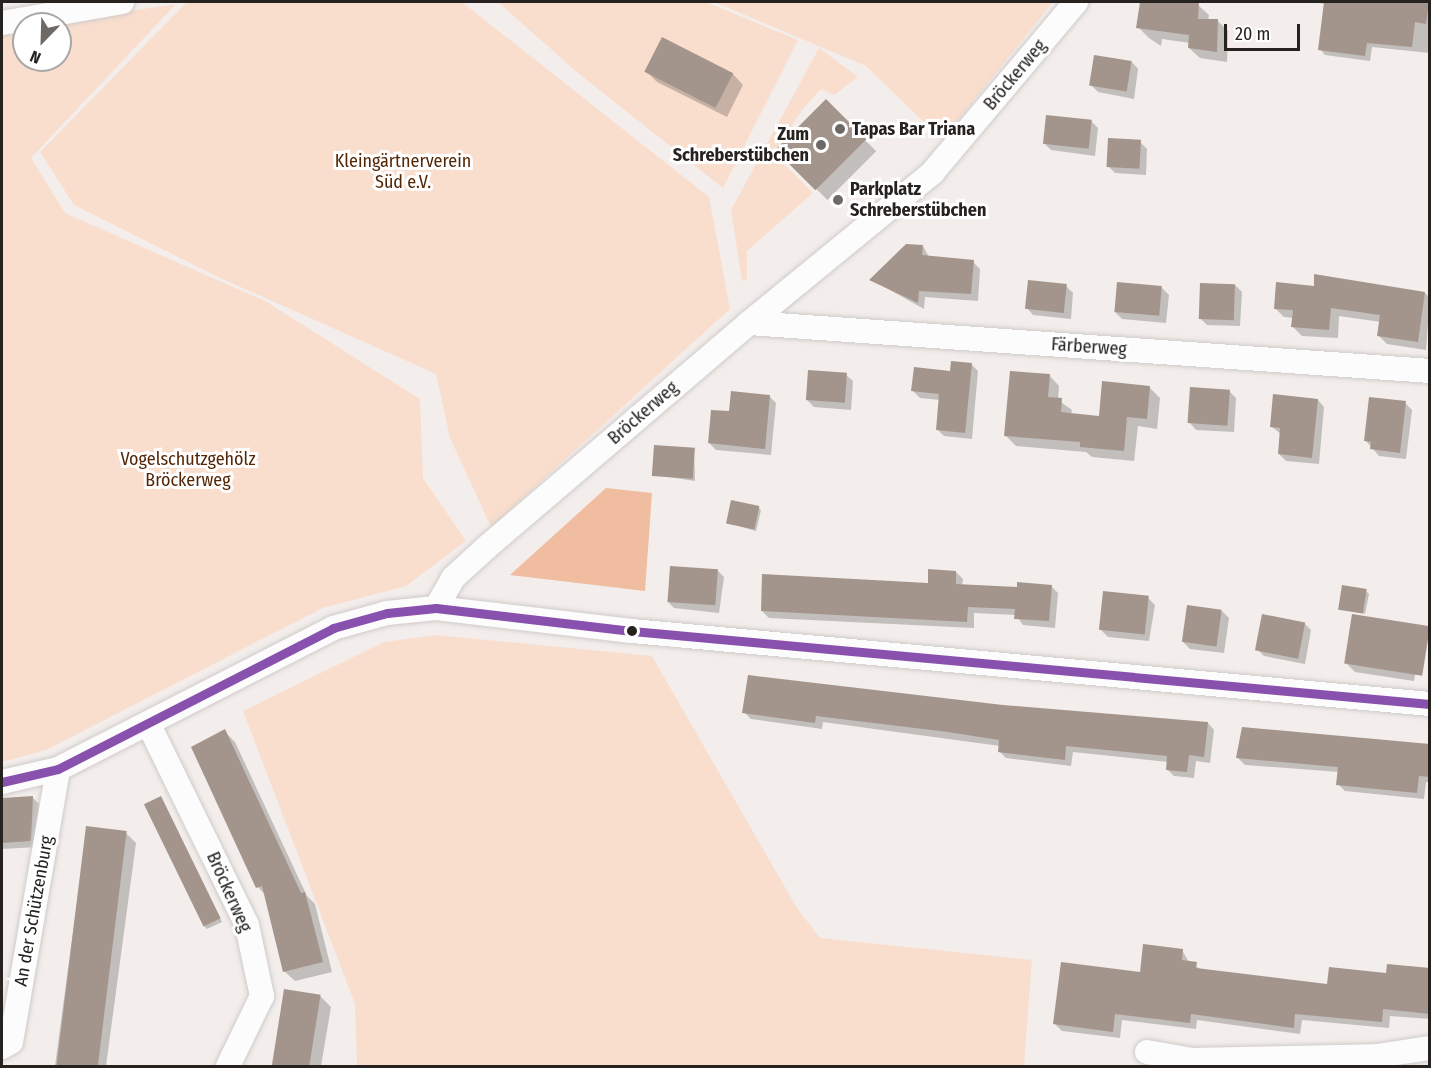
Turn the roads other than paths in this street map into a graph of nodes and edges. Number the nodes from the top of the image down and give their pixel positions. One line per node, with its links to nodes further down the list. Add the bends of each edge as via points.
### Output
1 (122, 2): 3 (street)
2 (1076, 2): 4 (street, Bröckerweg, via 932,173)
3 (2, 22)
4 (749, 322): 5 (street, Färberweg); 6 (street, Bröckerweg, via 453,578)
5 (1430, 371)
6 (436, 608): 7 (street, via 632,632); 8 (street, via 387,613 333,628)
7 (1430, 704)
8 (148, 723): 9 (street); 14 (street, Bröckerweg, via 247,925 262,996)
9 (58, 769): 10 (street); 11 (street, An der Schützenburg, via 11,1042)
10 (2, 782)
11 (2, 1047)
12 (1430, 1048): 13 (street, via 1377,1056 1192,1060)
13 (1147, 1052)
14 (228, 1066)

